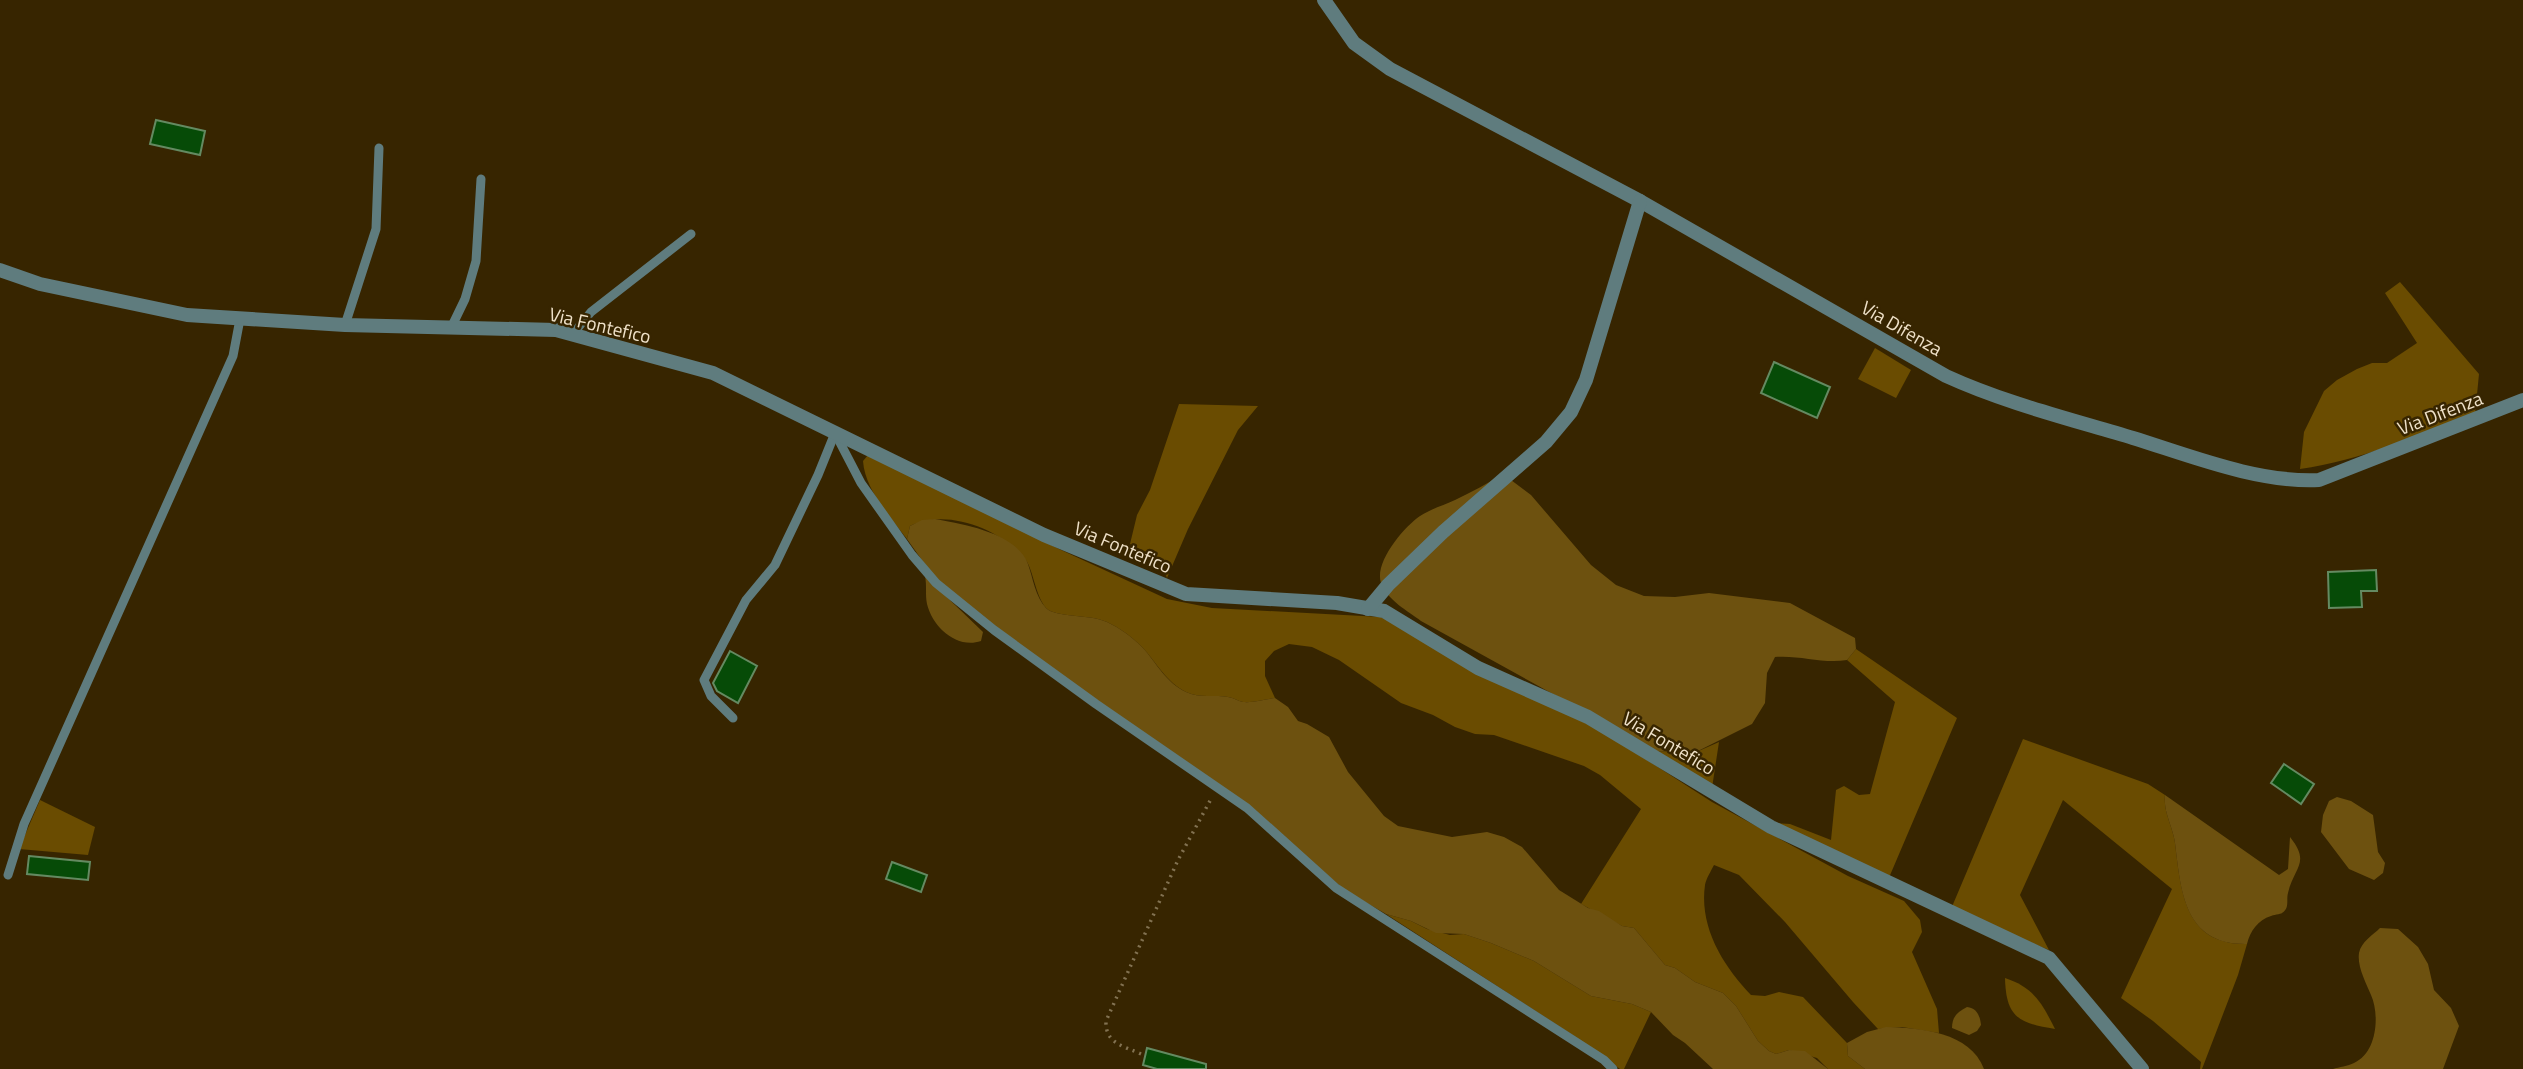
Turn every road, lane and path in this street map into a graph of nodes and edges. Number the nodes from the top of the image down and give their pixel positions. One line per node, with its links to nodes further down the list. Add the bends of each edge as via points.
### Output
1 (1324, 0): 4 (street, Via Difenza, via 1354,43 1390,69)
2 (379, 148): 8 (lane, via 376,229)
3 (481, 179): 9 (lane, via 476,261 466,299)
4 (1640, 201): 11 (street, Via Difenza, via 1982,393 2278,480 2319,480); 13 (street, via 1586,380 1571,412 1546,442 1443,533)
5 (691, 234): 10 (lane, via 591,312)
6 (0, 270): 7 (street, Via Fontefico, via 40,284 187,315)
7 (240, 319): 8 (street, Via Fontefico); 16 (lane, via 233,356 24,824)
8 (345, 325): 9 (street, Via Fontefico)
9 (451, 328): 10 (street, Via Fontefico, via 556,330)
10 (572, 335): 12 (street, Via Fontefico, via 713,373)
11 (2523, 400)
12 (835, 433): 13 (street, Via Fontefico, via 1044,535 1186,594); 14 (lane, via 775,565 746,600 704,680 710,696); 15 (lane, via 861,483 936,583 994,630)
13 (1368, 609): 19 (street, Via Fontefico, via 1384,611 1478,668 1588,717 1770,827 2049,958)
14 (733, 718)
15 (1217, 788): 17 (path, via 1178,860 1106,1021 1112,1041); 18 (lane, via 1247,808 1336,888)
16 (8, 875)
17 (1141, 1054)
18 (1613, 1069)
19 (2142, 1069)

